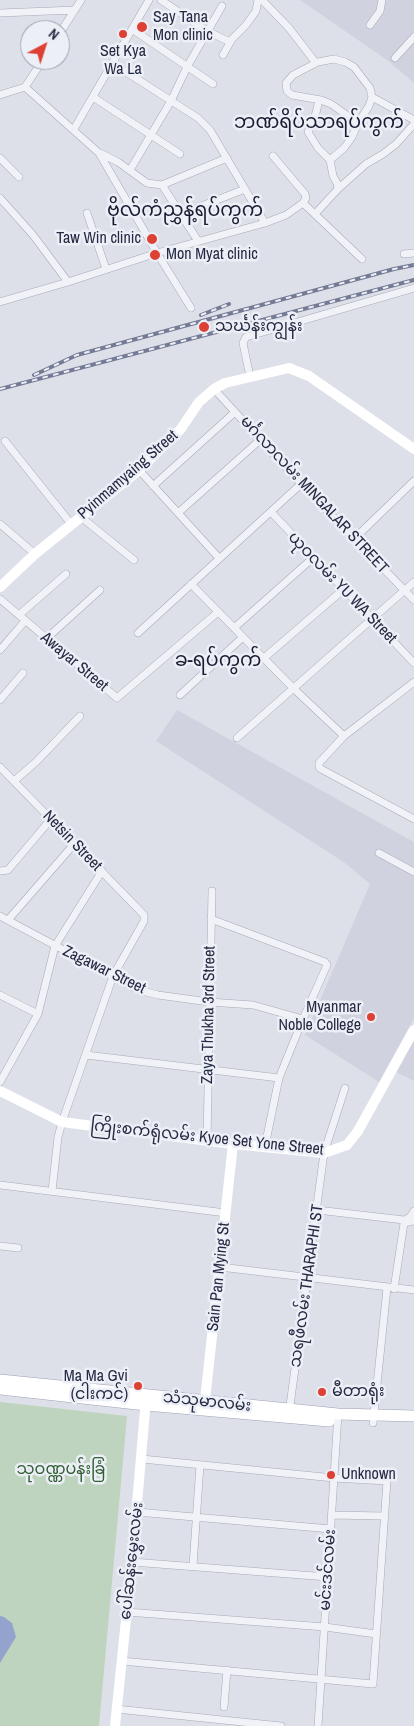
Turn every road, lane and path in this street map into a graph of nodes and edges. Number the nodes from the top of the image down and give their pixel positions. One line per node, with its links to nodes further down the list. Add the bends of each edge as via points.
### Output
1 (81, 0): 8 (street)
2 (149, 0): 12 (street)
3 (161, 0): 13 (street)
4 (258, 0): 15 (street, via 256,11)
5 (262, 0): 19 (street, via 293,32)
6 (382, 0): 11 (street, via 380,11)
7 (222, 6): 13 (street)
8 (75, 10): 9 (street); 10 (street)
9 (0, 13)
10 (68, 20)
11 (370, 25)
12 (132, 29): 18 (street); 20 (street)
13 (207, 31): 15 (street); 20 (street)
14 (414, 37): 17 (street)
15 (230, 42): 16 (street)
16 (223, 55)
17 (395, 58)
18 (112, 63): 25 (street); 28 (street)
19 (316, 63): 26 (street, via 334,59 354,67 370,88); 27 (street, via 293,75 286,83 292,95)
20 (187, 66): 22 (street); 28 (street)
21 (36, 70): 23 (street)
22 (213, 84)
23 (25, 87): 24 (street); 32 (street)
24 (0, 95)
25 (93, 97): 32 (street); 33 (street)
26 (372, 97): 29 (street); 30 (street)
27 (319, 100): 30 (street, via 331,104); 39 (street, via 308,132)
28 (171, 101): 33 (street); 38 (street, via 210,130)
29 (414, 120)
30 (358, 123): 39 (street, via 352,138)
31 (414, 124): 43 (street, via 396,144)
32 (74, 129): 34 (street)
33 (151, 135): 35 (street); 40 (street)
34 (99, 153): 40 (street); 52 (street)
35 (180, 154)
36 (273, 156): 46 (street, via 305,194)
37 (0, 158): 41 (street)
38 (227, 158): 42 (street); 44 (street)
39 (330, 160): 43 (street)
40 (130, 170): 42 (street, via 147,183)
41 (19, 177)
42 (162, 185): 48 (street)
43 (338, 188): 49 (street)
44 (245, 189): 48 (street); 50 (street)
45 (0, 198): 57 (street)
46 (303, 203): 49 (street); 50 (street, via 286,215)
47 (87, 213): 56 (street)
48 (181, 214): 51 (street)
49 (315, 214): 55 (street)
50 (265, 223): 51 (street)
51 (198, 241): 52 (street)
52 (157, 253): 56 (street); 60 (street)
53 (414, 253): 54 (street)
54 (404, 254)
55 (362, 259)
56 (106, 269): 57 (street)
57 (68, 282): 59 (street)
58 (414, 288): 61 (street, via 246,337 243,343)
59 (0, 302)
60 (192, 308)
61 (250, 377): 62 (street, Pyinmamyaing Street); 66 (street, Pyinmamyaing Street, via 289,368 309,376)
62 (214, 389): 63 (street, မင်္ဂလာလမ်း MINGALAR STREET); 67 (street, Pyinmamyaing Street, via 180,430)
63 (235, 412): 64 (street, မင်္ဂလာလမ်း MINGALAR STREET); 70 (street)
64 (260, 440): 69 (street, မင်္ဂလာလမ်း MINGALAR STREET); 72 (street)
65 (5, 441): 75 (street)
66 (414, 449)
67 (139, 470): 70 (street); 73 (street, Pyinmamyaing Street)
68 (414, 481): 76 (street)
69 (301, 484): 71 (street); 76 (street, မင်္ဂလာလမ်း MINGALAR STREET)
70 (153, 486): 72 (street)
71 (271, 512): 78 (street, ယုဝလမ်း YU WA Street); 79 (street)
72 (178, 513): 79 (street)
73 (81, 517): 75 (street, Pyinmamyaing Street); 80 (street)
74 (0, 524): 77 (street)
75 (72, 525): 77 (street, Pyinmamyaing Street)
76 (354, 538): 87 (street, မင်္ဂလာလမ်း MINGALAR STREET)
77 (35, 554): 84 (street, Pyinmamyaing Street)
78 (314, 557): 85 (street, ယုဝလမ်း YU WA Street); 94 (street)
79 (219, 558): 83 (street)
80 (134, 560)
81 (66, 574): 91 (street)
82 (414, 582): 87 (street)
83 (191, 584): 90 (street); 95 (street)
84 (0, 587)
85 (344, 589): 92 (street, ယုဝလမ်း YU WA Street); 99 (street)
86 (100, 590): 97 (street)
87 (405, 592): 89 (street, မင်္ဂလာလမ်း MINGALAR STREET); 92 (street)
88 (0, 599): 91 (street, Awayar Street)
89 (414, 600)
90 (218, 612): 94 (street); 97 (street, Awayar Street, via 117,698)
91 (18, 615): 93 (street, Awayar Street)
92 (372, 619): 100 (street, ယုဝလမ်း YU WA Street); 103 (street)
93 (25, 621): 97 (street, Awayar Street); 98 (street)
94 (234, 628): 96 (street)
95 (138, 633)
96 (244, 637): 99 (street); 104 (street)
97 (47, 638)
98 (0, 650)
99 (264, 658): 103 (street)
100 (414, 663)
101 (23, 674): 105 (street)
102 (414, 682): 107 (street)
103 (293, 688): 107 (street); 108 (street)
104 (180, 695)
105 (0, 700)
106 (80, 716): 110 (street)
107 (344, 736): 112 (street, via 319,763 320,769)
108 (237, 738)
109 (0, 767): 110 (street, Netsin Street)
110 (14, 781): 111 (street, Netsin Street)
111 (51, 819): 113 (street, Netsin Street); 116 (street, via 8,870)
112 (414, 819)
113 (75, 843): 115 (street, Netsin Street); 121 (street)
114 (379, 853): 117 (street)
115 (102, 871): 122 (street); 123 (street, Netsin Street, via 144,915 144,921)
116 (0, 872)
117 (414, 872)
118 (212, 891): 120 (street, Zaya Thukha 3rd Street)
119 (0, 916): 121 (street, Zagawar Street)
120 (211, 919): 125 (street, Zaya Thukha 3rd Street); 127 (street, via 325,962 326,968)
121 (8, 920): 122 (street, Zagawar Street)
122 (55, 946): 123 (street, Zagawar Street); 126 (street)
123 (113, 976): 125 (street, Zagawar Street, via 158,995); 129 (street)
124 (0, 995): 126 (street)
125 (209, 1002): 127 (street, Zagawar Street, via 253,1005); 130 (street, Zaya Thukha 3rd Street)
126 (38, 1014): 132 (street)
127 (303, 1018): 131 (street)
128 (414, 1030): 139 (street, ကြိုးစက်ရုံလမ်း Kyoe Set Yone Street, via 358,1131 347,1145)
129 (86, 1055): 130 (street); 135 (street)
130 (208, 1071): 131 (street); 136 (street, Zaya Thukha 3rd Street)
131 (279, 1078): 138 (street)
132 (0, 1082)
133 (345, 1088): 139 (street, သရဖီလမ်း THARAPHI ST)
134 (0, 1091): 135 (street, ကြိုးစက်ရုံလမ်း Kyoe Set Yone Street)
135 (62, 1122): 136 (street, ကြိုးစက်ရုံလမ်း Kyoe Set Yone Street); 141 (street)
136 (207, 1140): 137 (street, ကြိုးစက်ရုံလမ်း Kyoe Set Yone Street)
137 (233, 1144): 138 (street, ကြိုးစက်ရုံလမ်း Kyoe Set Yone Street); 144 (street, Sain Pan Mying St)
138 (265, 1146): 139 (street, ကြိုးစက်ရုံလမ်း Kyoe Set Yone Street)
139 (324, 1153): 142 (street, သရဖီလမ်း THARAPHI ST)
140 (0, 1184): 141 (street)
141 (52, 1191): 144 (street)
142 (317, 1210): 146 (street); 150 (street, သရဖီလမ်း THARAPHI ST)
143 (414, 1211): 146 (street)
144 (226, 1213): 149 (street, Sain Pan Mying St)
145 (414, 1220): 146 (street)
146 (404, 1221): 151 (street)
147 (0, 1246): 148 (street)
148 (18, 1248)
149 (220, 1267): 150 (street); 156 (street, Sain Pan Mying St)
150 (308, 1278): 151 (street); 157 (street, သရဖီလမ်း THARAPHI ST)
151 (390, 1288): 152 (street); 160 (street)
152 (414, 1290)
153 (0, 1380): 155 (main road, သံသုမာလမ်း)
154 (0, 1389): 155 (main road, သံသုမာလမ်း)
155 (146, 1400): 156 (main road, သံသုမာလမ်း); 162 (street, ပေါ်ဆန်းမွှေးလမ်း)
156 (204, 1406): 157 (main road, သံသုမာလမ်း)
157 (289, 1414): 159 (main road, သံသုမာလမ်း)
158 (414, 1416): 160 (main road, သံသုမာလမ်း)
159 (338, 1418): 160 (main road, သံသုမာလမ်း); 164 (street, မင်းဒင်လမ်း)
160 (374, 1419): 161 (main road, သံသုမာလမ်း)
161 (414, 1423)
162 (142, 1460): 163 (street); 165 (street, ပေါ်ဆန်းမွှေးလမ်း)
163 (200, 1465): 164 (street); 168 (street)
164 (334, 1478): 166 (street, မင်းဒင်လမ်း); 167 (street, via 387,1480)
165 (137, 1512): 168 (street); 170 (street, ပေါ်ဆန်းမွှေးလမ်း)
166 (332, 1515): 167 (street); 169 (street, မင်းဒင်လမ်း)
167 (384, 1516): 175 (street)
168 (197, 1517): 169 (street); 171 (street)
169 (331, 1529): 172 (street, မင်းဒင်လမ်း)
170 (132, 1562): 171 (street); 173 (street, ပေါ်ဆန်းမွှေးလမ်း)
171 (193, 1566): 172 (street)
172 (328, 1577): 174 (street, မင်းဒင်လမ်း)
173 (127, 1612): 174 (street); 176 (street, ပေါ်ဆန်းမွှေးလမ်း)
174 (324, 1627): 175 (street); 178 (street, မင်းဒင်လမ်း)
175 (376, 1634): 178 (street, via 373,1684)
176 (121, 1661): 177 (street); 180 (street, ပေါ်ဆန်းမွှေးလမ်း)
177 (227, 1670): 178 (street); 179 (street)
178 (321, 1678): 183 (street, မင်းဒင်လမ်း)
179 (224, 1707)
180 (116, 1709): 181 (street, ပေါ်ဆန်းမွှေးလမ်း); 182 (street)
181 (115, 1726)
182 (281, 1726)
183 (318, 1726)

